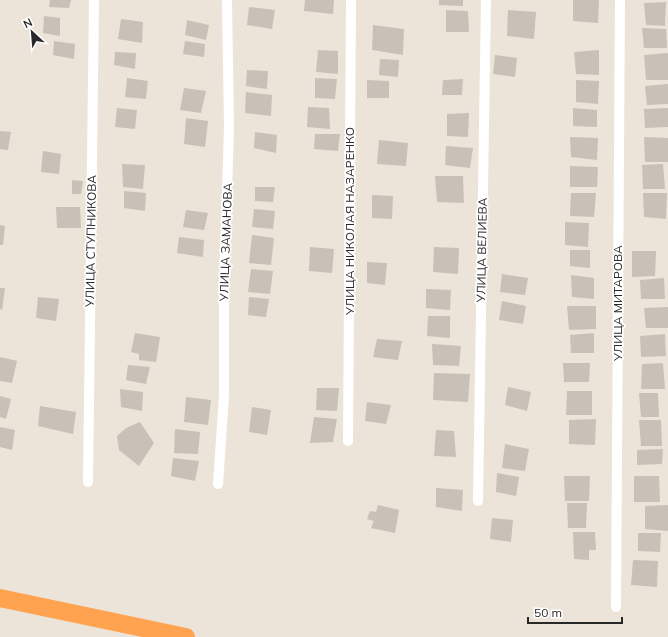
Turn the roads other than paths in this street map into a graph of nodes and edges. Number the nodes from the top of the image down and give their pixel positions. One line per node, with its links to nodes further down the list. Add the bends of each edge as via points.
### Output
1 (94, 0): 7 (street, УЛИЦА СТУПНИКОВА)
2 (227, 0): 8 (street, УЛИЦА ЗАМАНОВА, via 229,128 224,286 224,394)
3 (351, 0): 6 (street, УЛИЦА НИКОЛАЯ НАЗАРЕНКО)
4 (486, 0): 9 (street, УЛИЦА ВЕЛИЕВА)
5 (620, 0): 11 (street, УЛИЦА МИТАРОВА)
6 (348, 441)
7 (88, 482)
8 (218, 484)
9 (478, 501)
10 (0, 598): 12 (highway)
11 (616, 607)
12 (186, 637)

